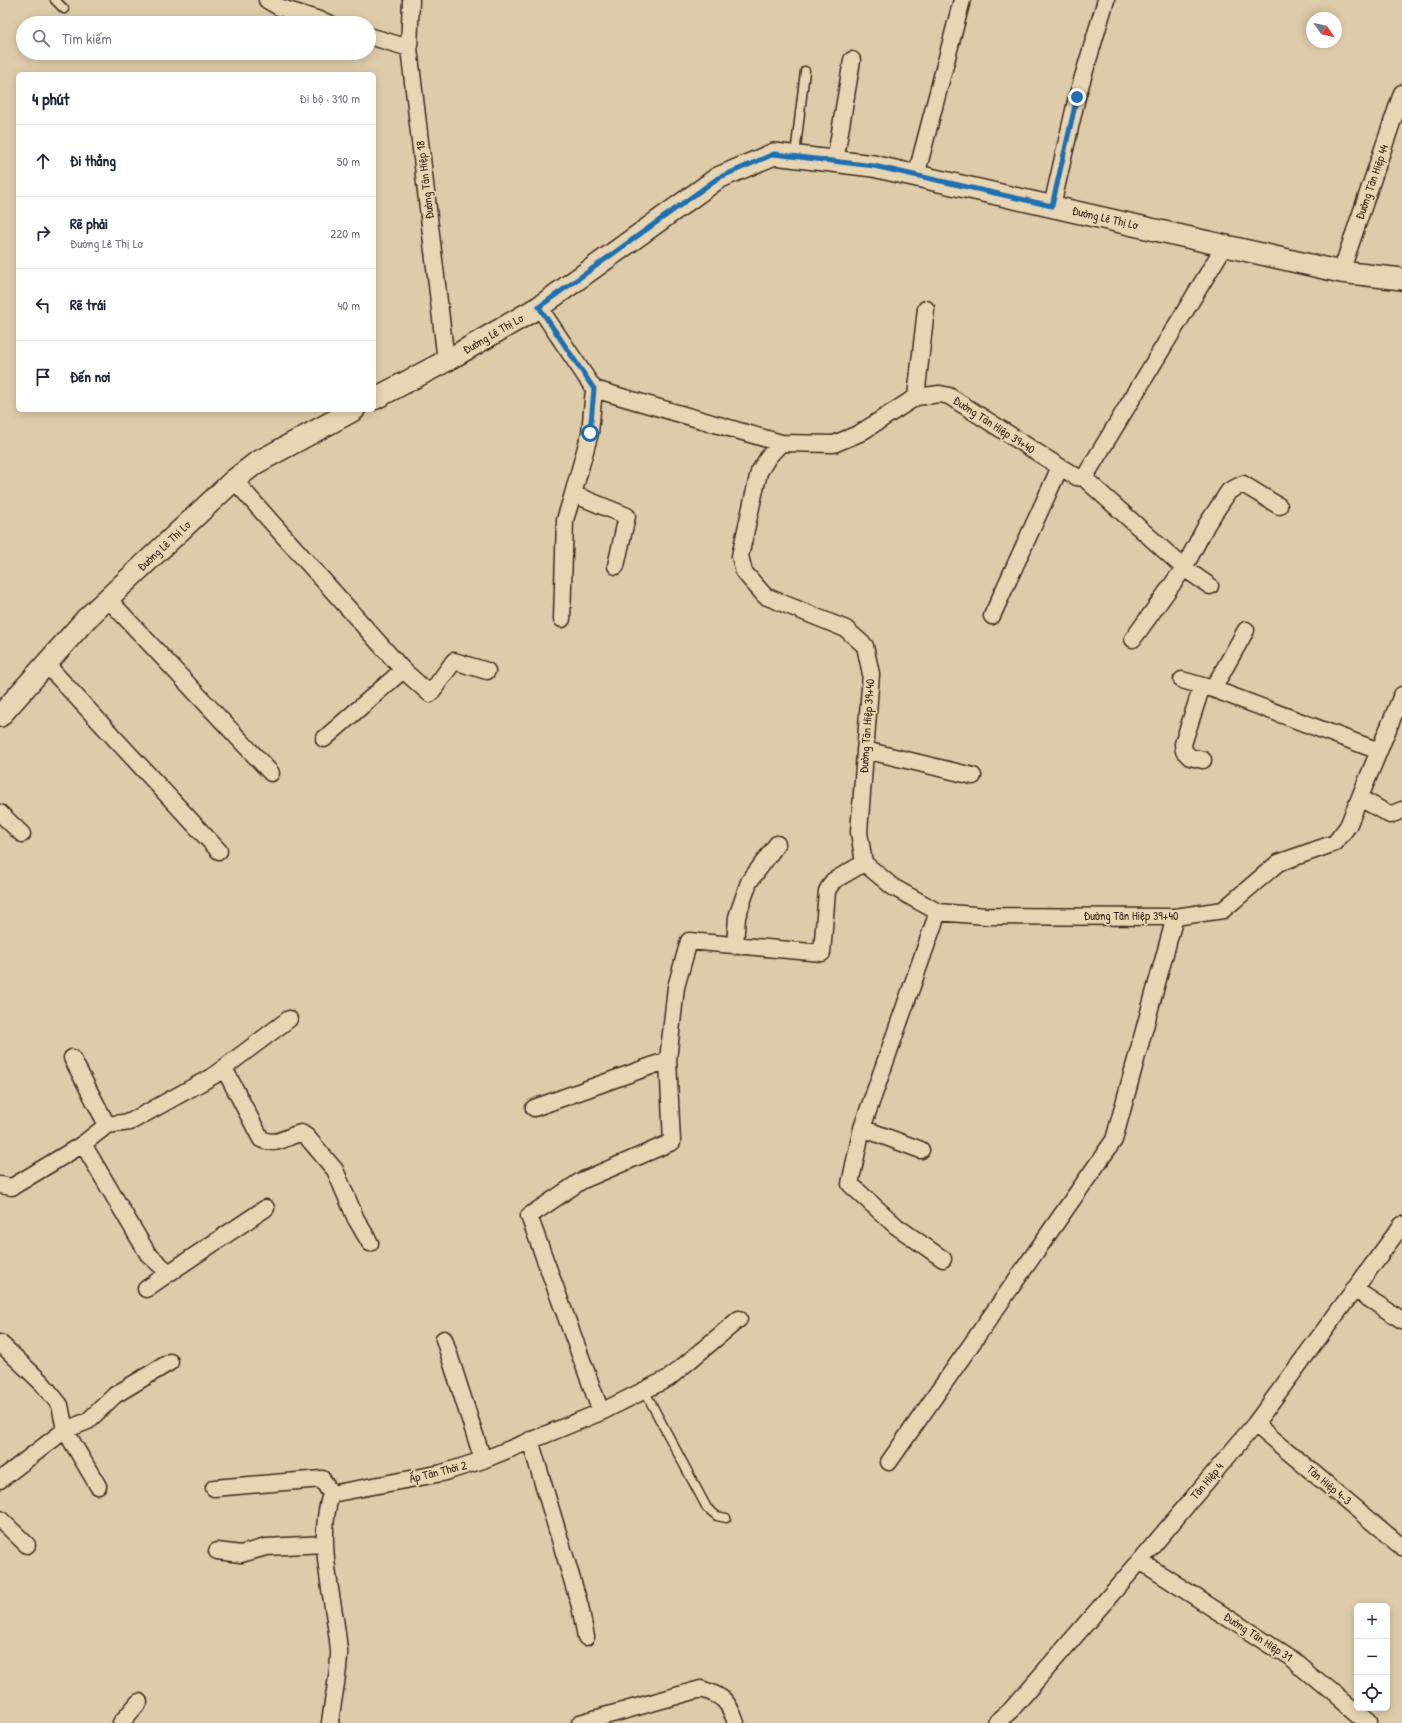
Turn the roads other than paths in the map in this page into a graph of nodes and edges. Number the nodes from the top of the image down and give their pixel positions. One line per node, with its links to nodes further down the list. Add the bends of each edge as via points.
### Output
1 (55, 0): 6 (lane)
2 (267, 0): 7 (street, via 279,7)
3 (411, 0): 9 (street, Đường Tân Hiệp 18)
4 (962, 0): 15 (street)
5 (1106, 0): 16 (street, via 1077,97)
6 (64, 8)
7 (307, 16)
8 (376, 38): 9 (street)
9 (409, 48): 22 (street, Đường Tân Hiệp 18)
10 (852, 60): 14 (street)
11 (804, 71): 13 (lane)
12 (1402, 93): 18 (street, Đường Tân Hiệp 44)
13 (795, 157): 14 (street, Đường Lê Thị Lơ); 20 (street, Đường Lê Thị Lơ, via 774,154 718,178)
14 (835, 162): 15 (street, Đường Lê Thị Lơ, via 874,166)
15 (916, 176): 16 (street, Đường Lê Thị Lơ)
16 (1052, 206): 17 (street, Đường Lê Thị Lơ)
17 (1225, 245): 18 (street, Đường Lê Thị Lơ); 29 (street)
18 (1341, 272): 19 (street, Đường Lê Thị Lơ)
19 (1402, 279)
20 (539, 307): 22 (street, Đường Lê Thị Lơ); 23 (street)
21 (926, 309): 24 (street)
22 (446, 361): 25 (street, Đường Lê Thị Lơ)
23 (594, 389): 27 (street); 31 (street, via 590,433)
24 (916, 397): 27 (street, Đường Tân Hiệp 39+40, via 860,433 834,444); 28 (street, Đường Tân Hiệp 39+40, via 940,394 949,396)
25 (376, 398)
26 (350, 412): 30 (street, Đường Lê Thị Lơ, via 256,463)
27 (781, 443): 49 (street, Đường Tân Hiệp 39+40, via 759,472 740,556 744,572 765,596 846,630 865,646 871,674)
28 (1060, 467): 29 (street, Đường Tân Hiệp 39+40, via 1077,477); 37 (street)
29 (1084, 478): 34 (street, Đường Tân Hiệp 39+40)
30 (234, 480): 36 (street, Đường Lê Thị Lơ); 42 (street)
31 (573, 494): 33 (street, via 628,516); 38 (street, via 565,520)
32 (1279, 506): 34 (street, via 1243,484 1229,491 1207,524)
33 (616, 566)
34 (1184, 568): 35 (street, Đường Tân Hiệp 39+40); 40 (street)
35 (1210, 586)
36 (108, 599): 41 (street, Đường Lê Thị Lơ, via 86,619); 52 (street)
37 (992, 616)
38 (562, 619)
39 (1246, 630): 45 (street)
40 (1133, 638)
41 (46, 664): 47 (street, Đường Lê Thị Lơ); 59 (street)
42 (403, 670): 43 (street, via 430,694 454,661); 48 (street)
43 (487, 671)
44 (1182, 680): 45 (street)
45 (1208, 687): 50 (street); 51 (street, via 1183,744 1184,752 1190,757)
46 (1402, 695): 50 (street, Đường Tân Hiệp 39+40)
47 (0, 716)
48 (324, 739)
49 (865, 750): 53 (street); 60 (street, Đường Tân Hiệp 39+40, via 859,832)
50 (1379, 751): 54 (street, Đường Tân Hiệp 39+40)
51 (1203, 760)
52 (271, 773)
53 (974, 776)
54 (1360, 798): 55 (street, via 1390,815); 62 (street, Đường Tân Hiệp 39+40, via 1348,826 1335,844 1278,863 1223,910)
55 (1402, 810)
56 (0, 813): 57 (street)
57 (22, 834)
58 (777, 844): 63 (street, via 749,882 737,917)
59 (220, 851)
60 (864, 864): 61 (street, Đường Tân Hiệp 39+40, via 893,887); 63 (street, via 833,881 827,892 822,953)
61 (938, 912): 62 (street, Đường Tân Hiệp 39+40, via 986,916); 70 (street)
62 (1175, 917): 92 (street, via 1114,1140)
63 (735, 946): 66 (street, via 689,941 676,987)
64 (289, 1019): 67 (street)
65 (72, 1058): 69 (street)
66 (668, 1060): 68 (street); 87 (street, via 672,1142 581,1182 529,1216)
67 (224, 1068): 69 (street, via 130,1122); 76 (street, via 262,1139 268,1143 276,1143 301,1133 328,1160 341,1181 356,1219)
68 (534, 1108)
69 (107, 1125): 71 (street)
70 (862, 1128): 72 (street); 77 (street, via 850,1184 896,1226)
71 (83, 1144): 73 (street, via 12,1187); 78 (street, via 148,1254)
72 (921, 1150)
73 (0, 1185)
74 (266, 1208): 78 (street)
75 (1402, 1225): 80 (street, Tân Hiệp 4)
76 (370, 1243)
77 (943, 1259)
78 (169, 1273): 79 (street)
79 (146, 1289)
80 (1354, 1289): 82 (street); 88 (street, Tân Hiệp 4)
81 (739, 1319): 86 (street, Ấp Tân Thới 2, via 669,1378)
82 (1402, 1320)
83 (444, 1339): 91 (street)
84 (0, 1343): 89 (street, via 42,1383 60,1405)
85 (170, 1362): 89 (street, via 115,1395 88,1422)
86 (644, 1390): 87 (street, Ấp Tân Thới 2); 97 (lane, via 707,1508 717,1516)
87 (601, 1412): 90 (street, Ấp Tân Thới 2)
88 (1255, 1424): 101 (street, Tân Hiệp 4-3); 103 (street, Tân Hiệp 4)
89 (65, 1430): 93 (street); 94 (street)
90 (530, 1440): 91 (street, Ấp Tân Thới 2); 104 (street, via 580,1606)
91 (483, 1460): 96 (street, Ấp Tân Thới 2, via 442,1474)
92 (889, 1462)
93 (0, 1480)
94 (98, 1486)
95 (214, 1488): 96 (street, via 322,1479)
96 (331, 1494): 99 (street, via 327,1506)
97 (726, 1518)
98 (0, 1519): 100 (street)
99 (325, 1544): 102 (street, via 266,1547 241,1554); 107 (street, via 339,1652)
100 (27, 1545)
101 (1402, 1547)
102 (217, 1551)
103 (1140, 1561): 110 (street, Tân Hiệp 4, via 1011,1710); 111 (street, Đường Tân Hiệp 31, via 1293,1660)
104 (586, 1637)
105 (139, 1702): 106 (street)
106 (121, 1723)
107 (330, 1723)
108 (580, 1723): 109 (street, via 701,1689 720,1695 732,1711)
109 (736, 1723)
110 (996, 1723)
111 (1368, 1723)

